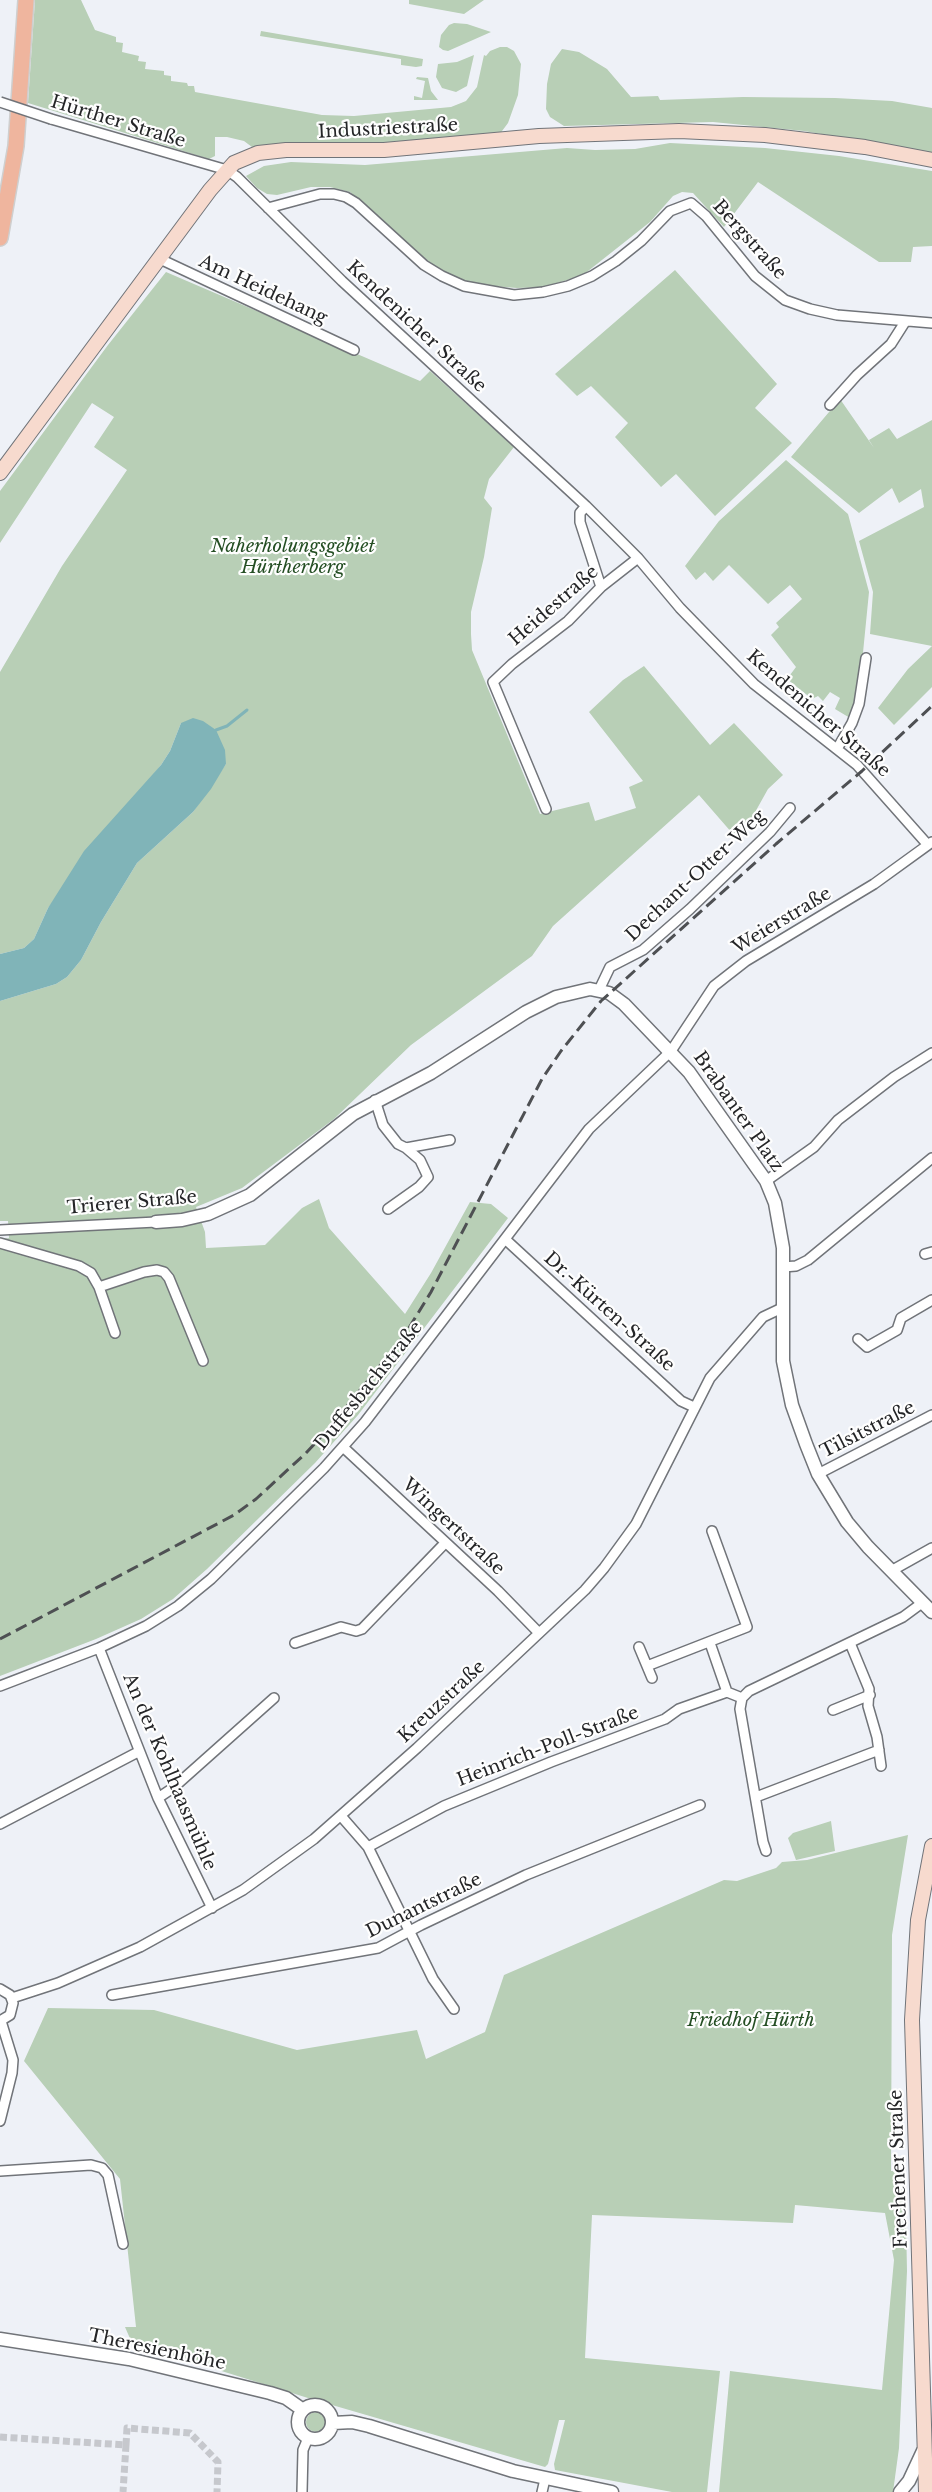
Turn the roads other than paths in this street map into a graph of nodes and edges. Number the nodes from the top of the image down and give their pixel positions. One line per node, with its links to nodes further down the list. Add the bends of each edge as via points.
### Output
1 (26, 0): 6 (main road, via 16,146)
2 (0, 102): 4 (street, Hürther Straße, bridge)
3 (932, 159): 4 (main road, Industriestraße, via 765,135 656,132 539,136 384,150 286,150 258,153)
4 (226, 170): 5 (street, Kendenicher Straße); 7 (main road, Industriestraße)
5 (268, 208): 8 (street, Bergstraße, via 320,194 346,197 442,276 464,286 514,295 568,286 592,276 641,241 670,211 691,203 755,276 785,300 837,315); 13 (street, Kendenicher Straße)
6 (0, 238)
7 (160, 259): 10 (street, Am Heidehang); 12 (main road, Industriestraße)
8 (904, 322): 9 (street, Bergstraße); 11 (street, via 891,344)
9 (932, 323)
10 (354, 350)
11 (830, 405)
12 (0, 473)
13 (586, 506): 14 (street, Kendenicher Straße); 15 (street, via 579,516 580,522)
14 (638, 558): 15 (street, Heidestraße); 17 (street, Kendenicher Straße, via 754,684)
15 (601, 586): 18 (street, Heidestraße, via 568,621 493,682)
16 (866, 658): 17 (street, via 859,704)
17 (837, 749): 20 (street, Kendenicher Straße, via 866,774)
18 (546, 808)
19 (790, 808): 21 (street, Dechant-Otter-Weg, via 682,916 643,950 610,967)
20 (930, 843): 22 (street, Weierstraße, via 874,884 723,976)
21 (599, 990): 22 (street, via 624,1004); 24 (street, Trierer Straße, via 578,990 556,997 431,1073)
22 (671, 1051): 28 (street, Brabanter Platz); 32 (street, Duffesbachstraße, via 589,1129)
23 (932, 1053): 28 (street, via 838,1120 814,1147)
24 (375, 1100): 26 (street, via 383,1125); 30 (street, Trierer Straße, via 250,1195 208,1214)
25 (450, 1140): 26 (street)
26 (406, 1148): 29 (street, via 420,1160 428,1176)
27 (932, 1158): 34 (street, via 808,1260)
28 (766, 1181): 34 (street, Brabanter Platz, via 780,1225)
29 (388, 1209)
30 (156, 1222): 31 (street, Trierer Straße)
31 (0, 1230)
32 (505, 1239): 41 (street, Dr.-Kürten-Straße, via 681,1401); 43 (street, Duffesbachstraße)
33 (0, 1243): 35 (street, via 79,1266 91,1273)
34 (783, 1267): 37 (street, Brabanter Platz)
35 (99, 1287): 38 (street); 40 (street, via 144,1272 164,1272)
36 (932, 1300): 39 (street, via 900,1318 897,1330 867,1347)
37 (782, 1308): 41 (street, Kreuzstraße, via 769,1312 755,1324 710,1378); 44 (street, Brabanter Platz, via 787,1386)
38 (116, 1333)
39 (858, 1338)
40 (203, 1361)
41 (694, 1407): 51 (street, Kreuzstraße, via 622,1545 585,1590)
42 (932, 1415): 44 (street, Tilsitstraße)
43 (343, 1447): 46 (street, Wingertstraße); 56 (street, Duffesbachstraße, via 211,1579 146,1626)
44 (818, 1474): 48 (street, Brabanter Platz, via 847,1522)
45 (712, 1531): 53 (street, via 747,1627)
46 (445, 1543): 51 (street, Wingertstraße); 52 (street, via 362,1629 341,1627)
47 (932, 1548): 48 (street)
48 (891, 1571): 49 (street, Brabanter Platz)
49 (922, 1603): 50 (street, Brabanter Platz); 54 (street, via 903,1617)
50 (932, 1612)
51 (538, 1633): 71 (street, Kreuzstraße, via 458,1712)
52 (294, 1643)
53 (710, 1643): 57 (street); 60 (street)
54 (850, 1643): 61 (street); 63 (street, via 749,1691)
55 (639, 1647): 57 (street)
56 (99, 1648): 59 (street, Duffesbachstraße); 66 (street, An der Kohlhaasmühle)
57 (647, 1666): 58 (street)
58 (652, 1678)
59 (0, 1686)
60 (727, 1692): 63 (street); 74 (street, Heinrich-Poll-Straße, via 489,1786)
61 (870, 1695): 64 (street); 65 (street, via 868,1706)
62 (274, 1698): 69 (street)
63 (742, 1698): 68 (street, via 740,1709)
64 (833, 1710)
65 (879, 1750): 67 (street); 68 (street)
66 (138, 1752): 69 (street, An der Kohlhaasmühle); 72 (street)
67 (881, 1766)
68 (756, 1797): 75 (street)
69 (158, 1798): 76 (street, An der Kohlhaasmühle)
70 (700, 1805): 77 (street, Dunantstraße, via 526,1875)
71 (340, 1816): 74 (street); 76 (street, Kreuzstraße, via 277,1867)
72 (0, 1824)
73 (932, 1846): 90 (main road, Frechener Straße, via 918,1920 912,2020)
74 (368, 1847): 77 (street)
75 (766, 1851)
76 (212, 1908): 80 (street, Kreuzstraße, via 140,1947 58,1983)
77 (408, 1932): 79 (street, Dunantstraße, via 363,1953); 81 (street)
78 (0, 1989): 80 (street)
79 (112, 1995)
80 (12, 1998): 82 (street, via 12,2012)
81 (454, 2009)
82 (1, 2021): 83 (street, via 13,2060)
83 (0, 2121)
84 (0, 2171): 85 (street, via 91,2165 102,2168 108,2175)
85 (123, 2244)
86 (0, 2339): 87 (street, Theresienhöhe, via 152,2365 270,2393)
87 (303, 2410): 88 (street, Theresienhöhe, via 314,2405 325,2408); 89 (street, via 298,2426)
88 (333, 2423): 89 (street, via 325,2437); 91 (street, via 369,2426)
89 (308, 2438): 92 (street, via 303,2450)
90 (923, 2451): 95 (street); 96 (main road, Frechener Straße)
91 (545, 2479): 93 (street); 94 (street)
92 (302, 2492)
93 (542, 2492)
94 (612, 2492)
95 (900, 2492)
96 (926, 2492)

